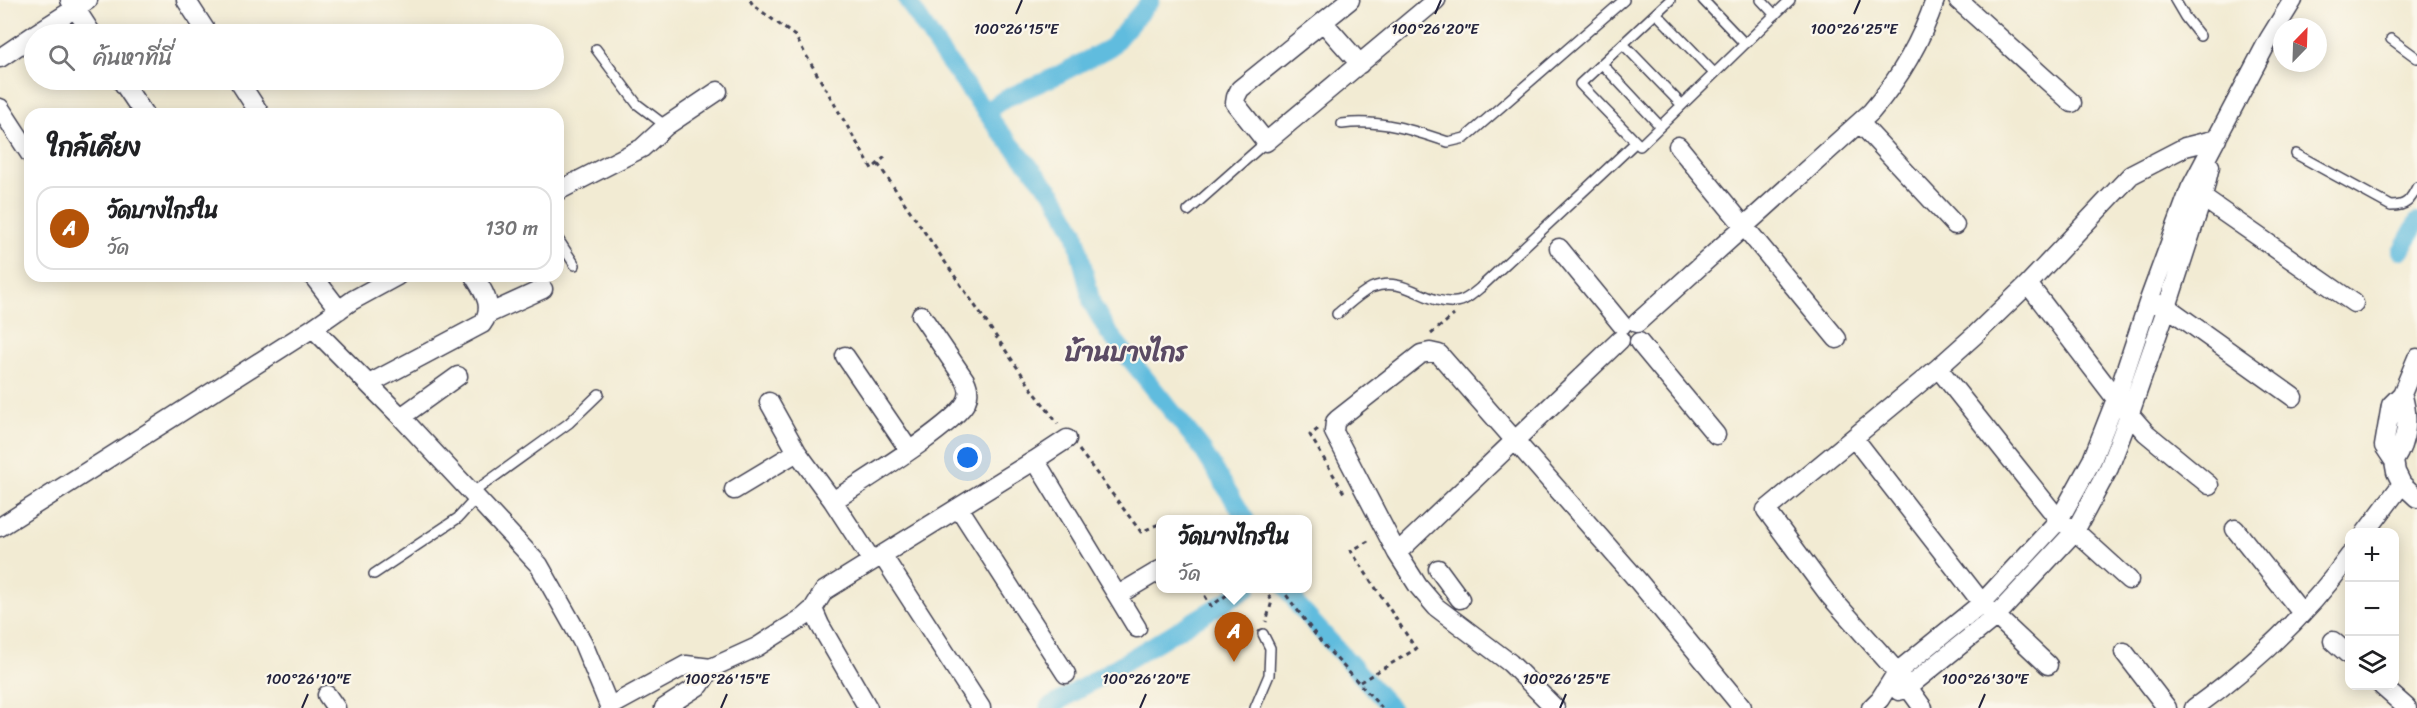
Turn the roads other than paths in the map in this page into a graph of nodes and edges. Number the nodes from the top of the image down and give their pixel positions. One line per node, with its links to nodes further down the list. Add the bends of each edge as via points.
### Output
1 (186, 0): 19 (street)
2 (1350, 0): 16 (street)
3 (1436, 0): 28 (street)
4 (1624, 0): 40 (lane, via 1465,138 1448,142 1383,123)
5 (1670, 0): 14 (lane)
6 (1703, 0): 24 (lane)
7 (1761, 0): 15 (lane)
8 (1790, 0): 15 (lane)
9 (1935, 0): 39 (street, via 1923,32 1893,86)
10 (1958, 0): 34 (street)
11 (2175, 0): 20 (lane)
12 (2293, 0): 43 (street)
13 (78, 2): 17 (street); 18 (street)
14 (1656, 13): 23 (lane); 30 (lane)
15 (1775, 15): 24 (lane)
16 (1323, 22): 28 (street); 44 (street, via 1240,89 1236,97 1235,103)
17 (49, 24)
18 (88, 24)
19 (202, 24)
20 (2200, 36)
21 (2391, 39): 27 (lane)
22 (24, 42): 26 (street)
23 (1623, 44): 29 (lane); 35 (lane)
24 (1745, 44): 30 (lane)
25 (596, 49): 41 (lane, via 637,104)
26 (0, 58)
27 (2417, 58)
28 (1360, 64): 44 (street)
29 (1602, 64): 42 (lane); 45 (lane, via 1580,84)
30 (1714, 73): 35 (lane)
31 (128, 90): 37 (street)
32 (244, 90): 38 (street)
33 (718, 91): 41 (street)
34 (2072, 103)
35 (1682, 105): 42 (lane)
36 (0, 108): 46 (street)
37 (140, 108)
38 (256, 108)
39 (1860, 123): 53 (street); 54 (street)
40 (1342, 124)
41 (666, 126): 49 (street, via 642,148)
42 (1660, 126): 45 (lane, via 1640,146)
43 (2217, 139): 51 (street); 61 (street, via 2185,147 2131,175)
44 (1266, 142): 52 (lane)
45 (1636, 142): 68 (lane, via 1480,288 1458,302 1425,296 1401,284 1383,285 1369,289)
46 (24, 145)
47 (1678, 146): 54 (street)
48 (2296, 154): 50 (lane, via 2391,206 2402,206)
49 (564, 188)
50 (2417, 188)
51 (2196, 193): 63 (street); 64 (street); 65 (street)
52 (1188, 211)
53 (1955, 225)
54 (1743, 226): 71 (street); 72 (street)
55 (564, 248): 57 (lane)
56 (1559, 248): 71 (street)
57 (575, 265)
58 (318, 282): 66 (street)
59 (385, 282): 66 (street)
60 (478, 282): 67 (street, via 487,297)
61 (2028, 284): 75 (street); 80 (street)
62 (543, 289): 67 (street)
63 (2149, 300): 65 (street); 80 (street)
64 (2354, 303)
65 (2167, 307): 79 (street); 82 (street)
66 (339, 310): 70 (street)
67 (488, 314): 77 (street, via 482,324)
68 (1337, 314)
69 (921, 315): 88 (street, via 969,389 960,412)
70 (313, 328): 77 (street); 99 (street)
71 (1626, 329): 85 (street, via 1642,332 1639,342); 87 (street)
72 (1837, 339)
73 (845, 356): 88 (street)
74 (2417, 358): 91 (street, via 2402,394 2407,410 2403,447 2394,461)
75 (1938, 368): 86 (street); 98 (street)
76 (458, 376): 83 (street)
77 (369, 384): 83 (street)
78 (599, 394): 94 (lane, via 569,423)
79 (2293, 397)
80 (2116, 399): 82 (street); 98 (street, via 2092,460)
81 (769, 402): 89 (street)
82 (2130, 412): 92 (street, via 2146,433); 102 (street, via 2109,468)
83 (401, 417): 94 (street)
84 (1066, 435): 90 (street)
85 (1716, 435)
86 (1854, 438): 111 (street); 124 (street, via 1766,510 1829,596)
87 (1516, 440): 103 (street); 103 (street, via 1439,354 1430,352 1421,354 1338,419 1334,432); 128 (street)
88 (909, 450): 96 (street)
89 (797, 452): 93 (street); 96 (street)
90 (1035, 460): 97 (street); 110 (street)
91 (2403, 484): 95 (street); 100 (street)
92 (2209, 485)
93 (734, 490)
94 (474, 496): 108 (lane, via 458,518); 127 (street, via 539,565 583,643)
95 (2417, 498)
96 (833, 501): 104 (street)
97 (959, 508): 104 (street); 123 (street)
98 (2059, 520): 102 (street); 111 (street)
99 (0, 527)
100 (2369, 528)
101 (2235, 529): 113 (street)
102 (2075, 531): 109 (street); 115 (street)
103 (1397, 553): 114 (street, via 1418,586)
104 (877, 558): 112 (street, via 824,591); 131 (street)
105 (2345, 561): 113 (street)
106 (1438, 569): 114 (street, via 1464,593)
107 (1156, 573): 110 (street)
108 (374, 574)
109 (2129, 580)
110 (1118, 595): 116 (street)
111 (1982, 603): 115 (street); 124 (street)
112 (813, 609): 122 (street, via 757,646); 130 (street)
113 (2302, 613): 136 (street, via 2217,692)
114 (1448, 615): 133 (street, via 1510,663)
115 (1995, 617): 121 (street); 124 (street)
116 (1137, 628)
117 (1263, 634): 132 (lane, via 1270,648 1269,675)
118 (2333, 641): 120 (street)
119 (2124, 651): 135 (street)
120 (2345, 652)
121 (2048, 665)
122 (711, 668): 127 (street, via 686,665); 129 (street, via 700,685)
123 (1066, 674)
124 (1903, 679): 126 (street); 134 (street)
125 (2387, 690): 137 (street)
126 (1876, 703)
127 (609, 707)
128 (1742, 707)
129 (664, 708)
130 (868, 708)
131 (981, 708)
132 (1255, 708)
133 (1555, 708)
134 (1923, 708)
135 (2167, 708)
136 (2194, 708)
137 (2407, 708)

